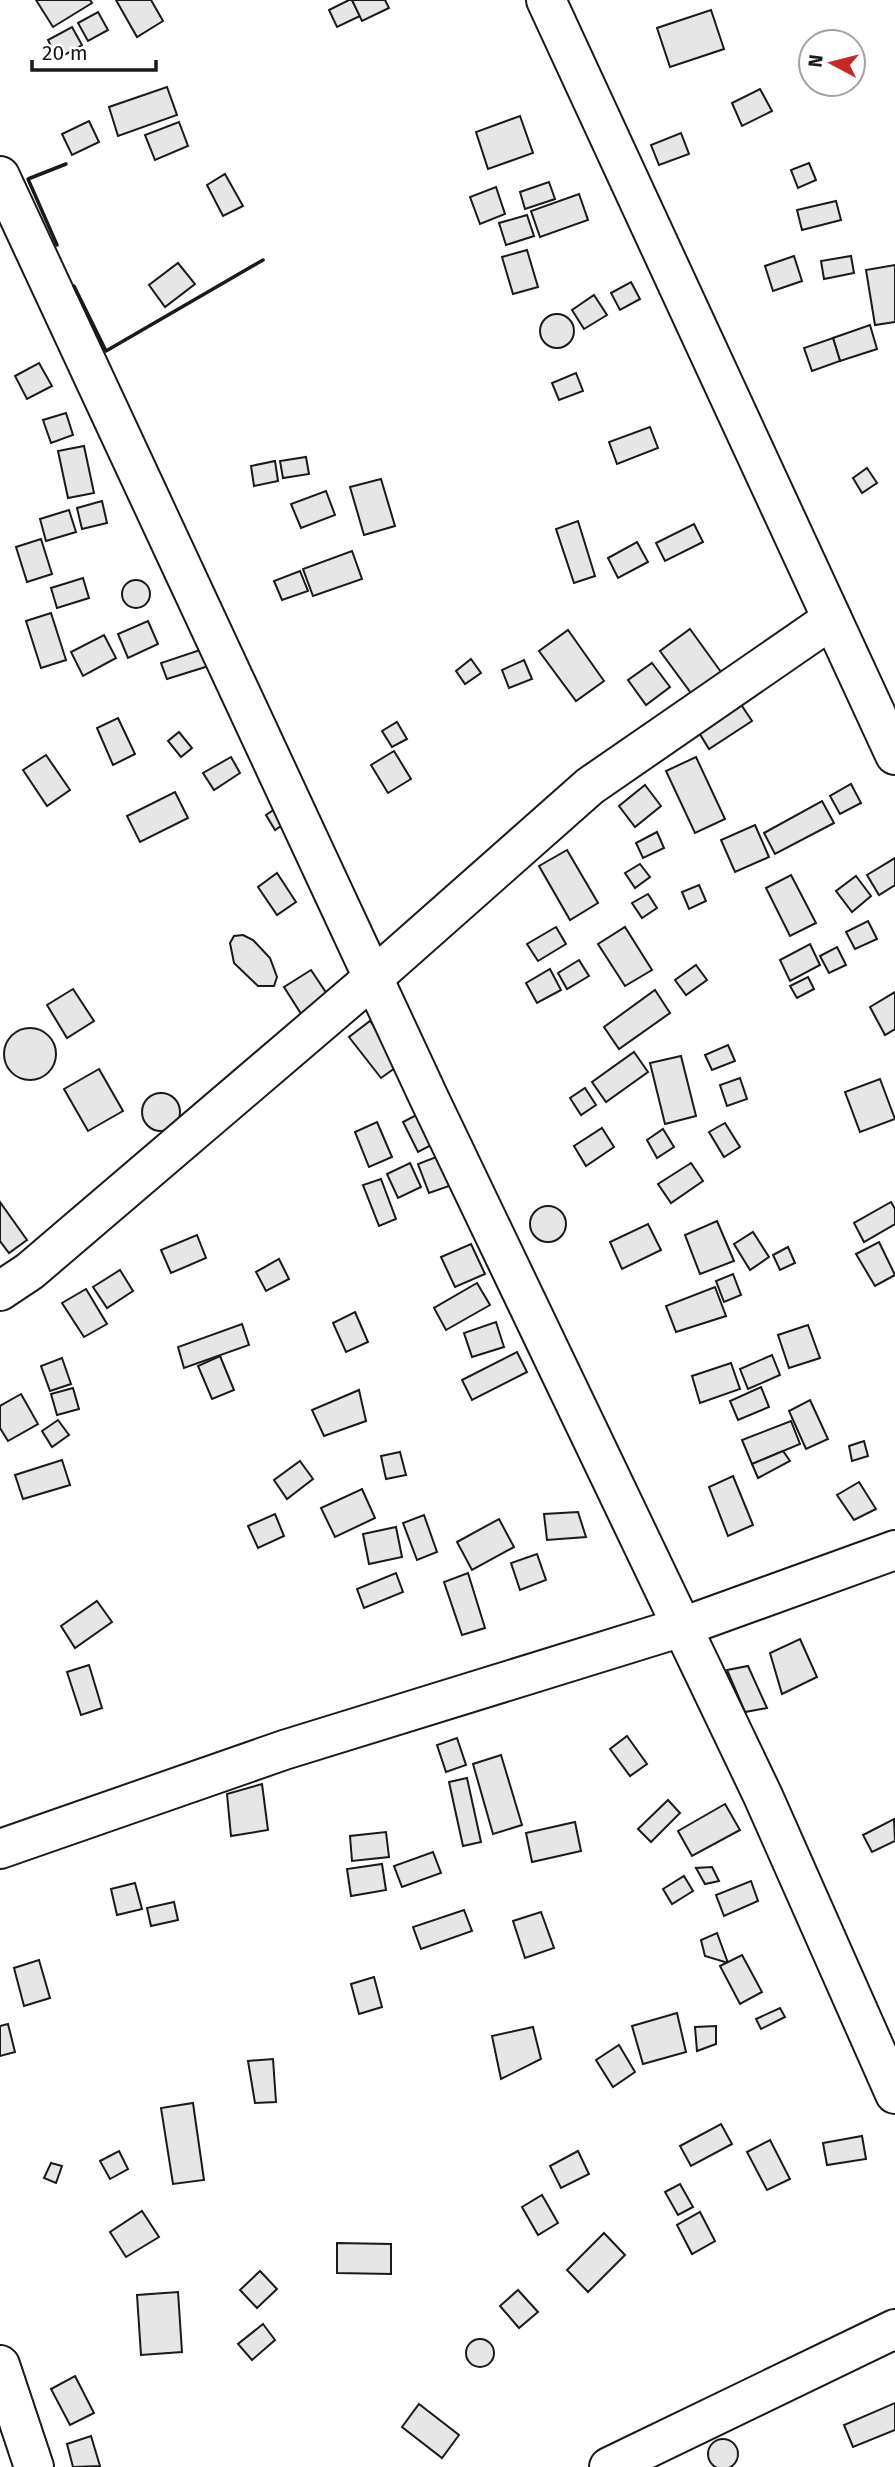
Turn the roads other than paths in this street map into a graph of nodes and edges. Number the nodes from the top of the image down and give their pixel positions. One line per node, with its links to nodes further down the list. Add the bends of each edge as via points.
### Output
1 (546, 0): 3 (street)
2 (0, 176): 5 (street)
3 (832, 619): 4 (street); 5 (street, via 590,786)
4 (895, 755)
5 (373, 978): 6 (street, via 30,1271); 8 (street)
6 (0, 1291)
7 (895, 1550): 8 (street)
8 (682, 1627): 9 (street, via 284,1749); 10 (street, via 763,1796)
9 (0, 1849)
10 (895, 2094)
11 (895, 2329): 14 (street)
12 (0, 2365): 13 (street)
13 (34, 2467)
14 (610, 2467)

